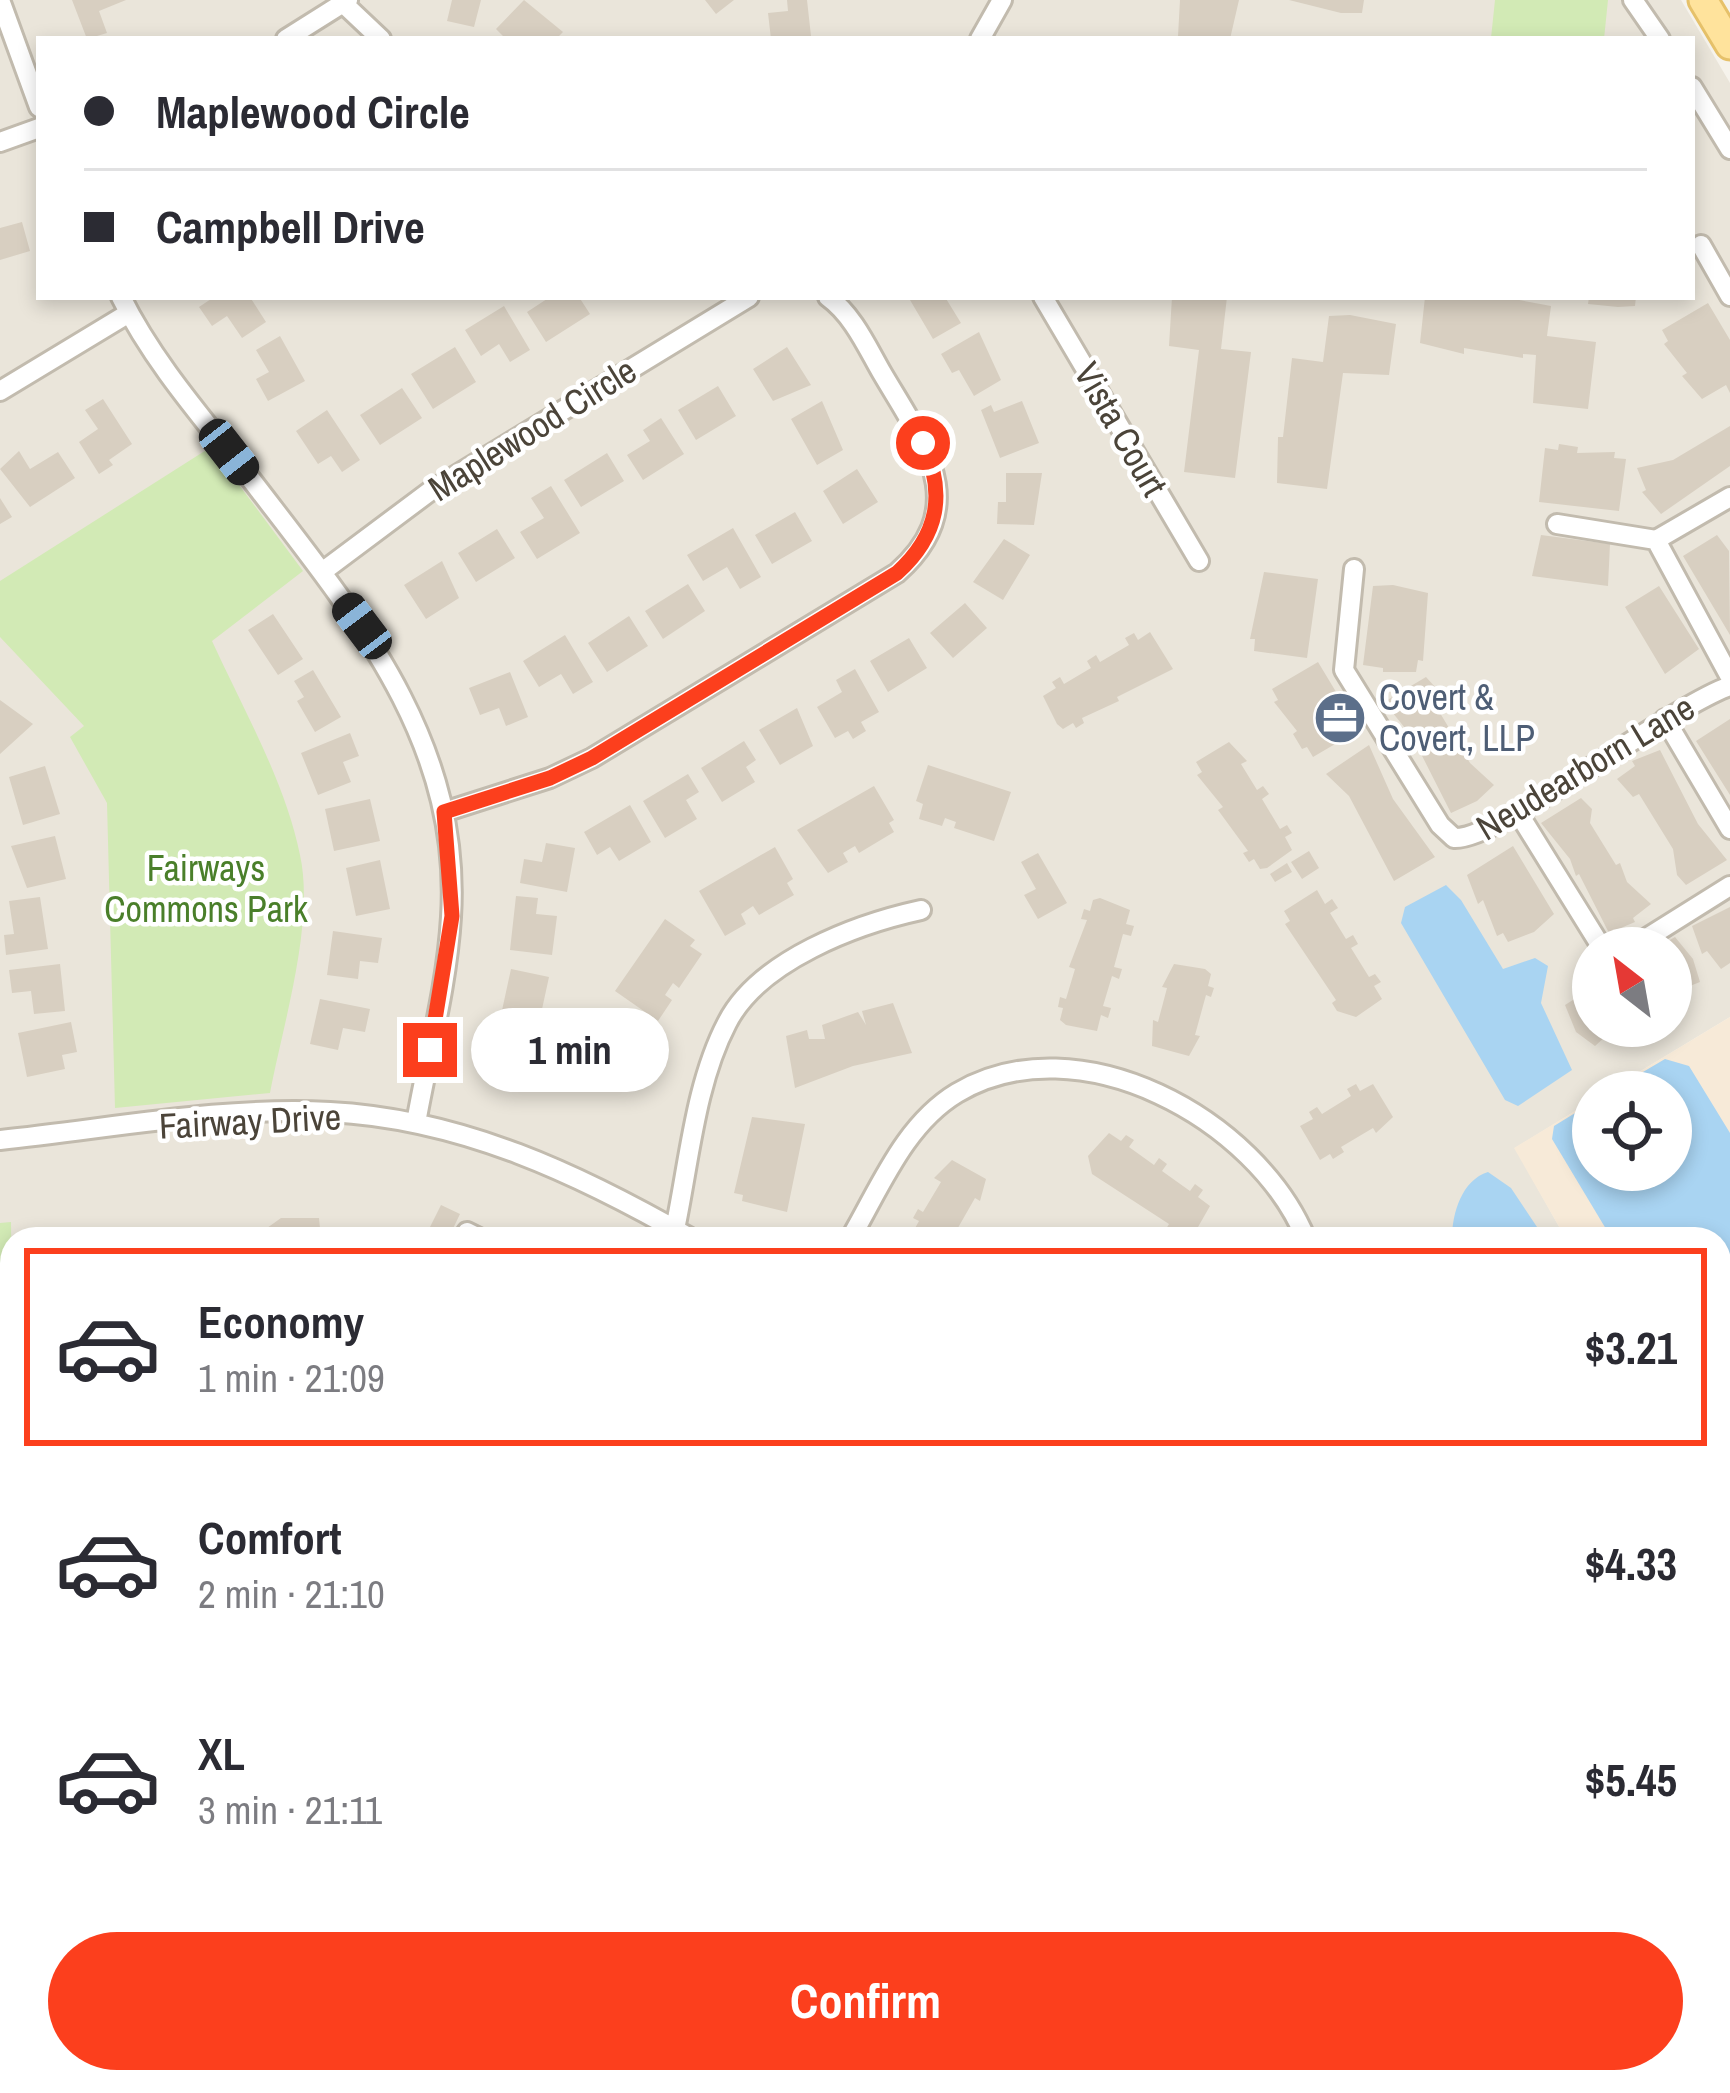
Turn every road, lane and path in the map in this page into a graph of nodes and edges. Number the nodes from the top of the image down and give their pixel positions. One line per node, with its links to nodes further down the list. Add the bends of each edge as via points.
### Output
1 (0, 0): 12 (street)
2 (1002, 0): 8 (street)
3 (1633, 0): 9 (street)
4 (1703, 0): 10 (main road)
5 (346, 2): 6 (street); 7 (street)
6 (291, 36)
7 (378, 36)
8 (982, 36)
9 (1658, 36)
10 (1730, 45)
11 (1695, 92): 15 (street)
12 (36, 99)
13 (36, 129): 14 (street)
14 (0, 142)
15 (1730, 149)
16 (1701, 245): 17 (street)
17 (1730, 296)
18 (744, 300): 28 (street, Maplewood Circle, via 429,492)
19 (831, 300): 32 (street, via 934,467 937,508 920,550 897,573 592,758)
20 (1045, 300): 26 (street, Vista Court)
21 (125, 305): 22 (street); 28 (street)
22 (0, 391)
23 (1730, 497): 25 (street)
24 (1557, 524): 25 (street)
25 (1656, 541): 29 (street)
26 (1199, 561)
27 (1354, 569): 33 (street, Neudearborn Lane, via 1344,670 1440,825 1465,839)
28 (322, 572): 32 (street, via 396,677)
29 (1730, 677)
30 (1730, 686): 31 (street, Neudearborn Lane)
31 (1665, 719): 33 (street, Neudearborn Lane); 34 (street)
32 (444, 812): 39 (street, via 452,916)
33 (1517, 812): 37 (street)
34 (1730, 829)
35 (1730, 886): 38 (street)
36 (921, 910): 42 (street, via 852,925 736,1008 715,1051)
37 (1589, 927)
38 (1665, 927)
39 (416, 1123): 40 (street, Fairway Drive, via 330,1112 254,1114); 41 (street, Fairway Drive, via 526,1154)
40 (0, 1140)
41 (669, 1227)
42 (684, 1227)
43 (857, 1227): 44 (street, via 903,1144 931,1113 976,1083 1051,1072 1116,1079 1195,1111 1260,1167)
44 (1298, 1227)

